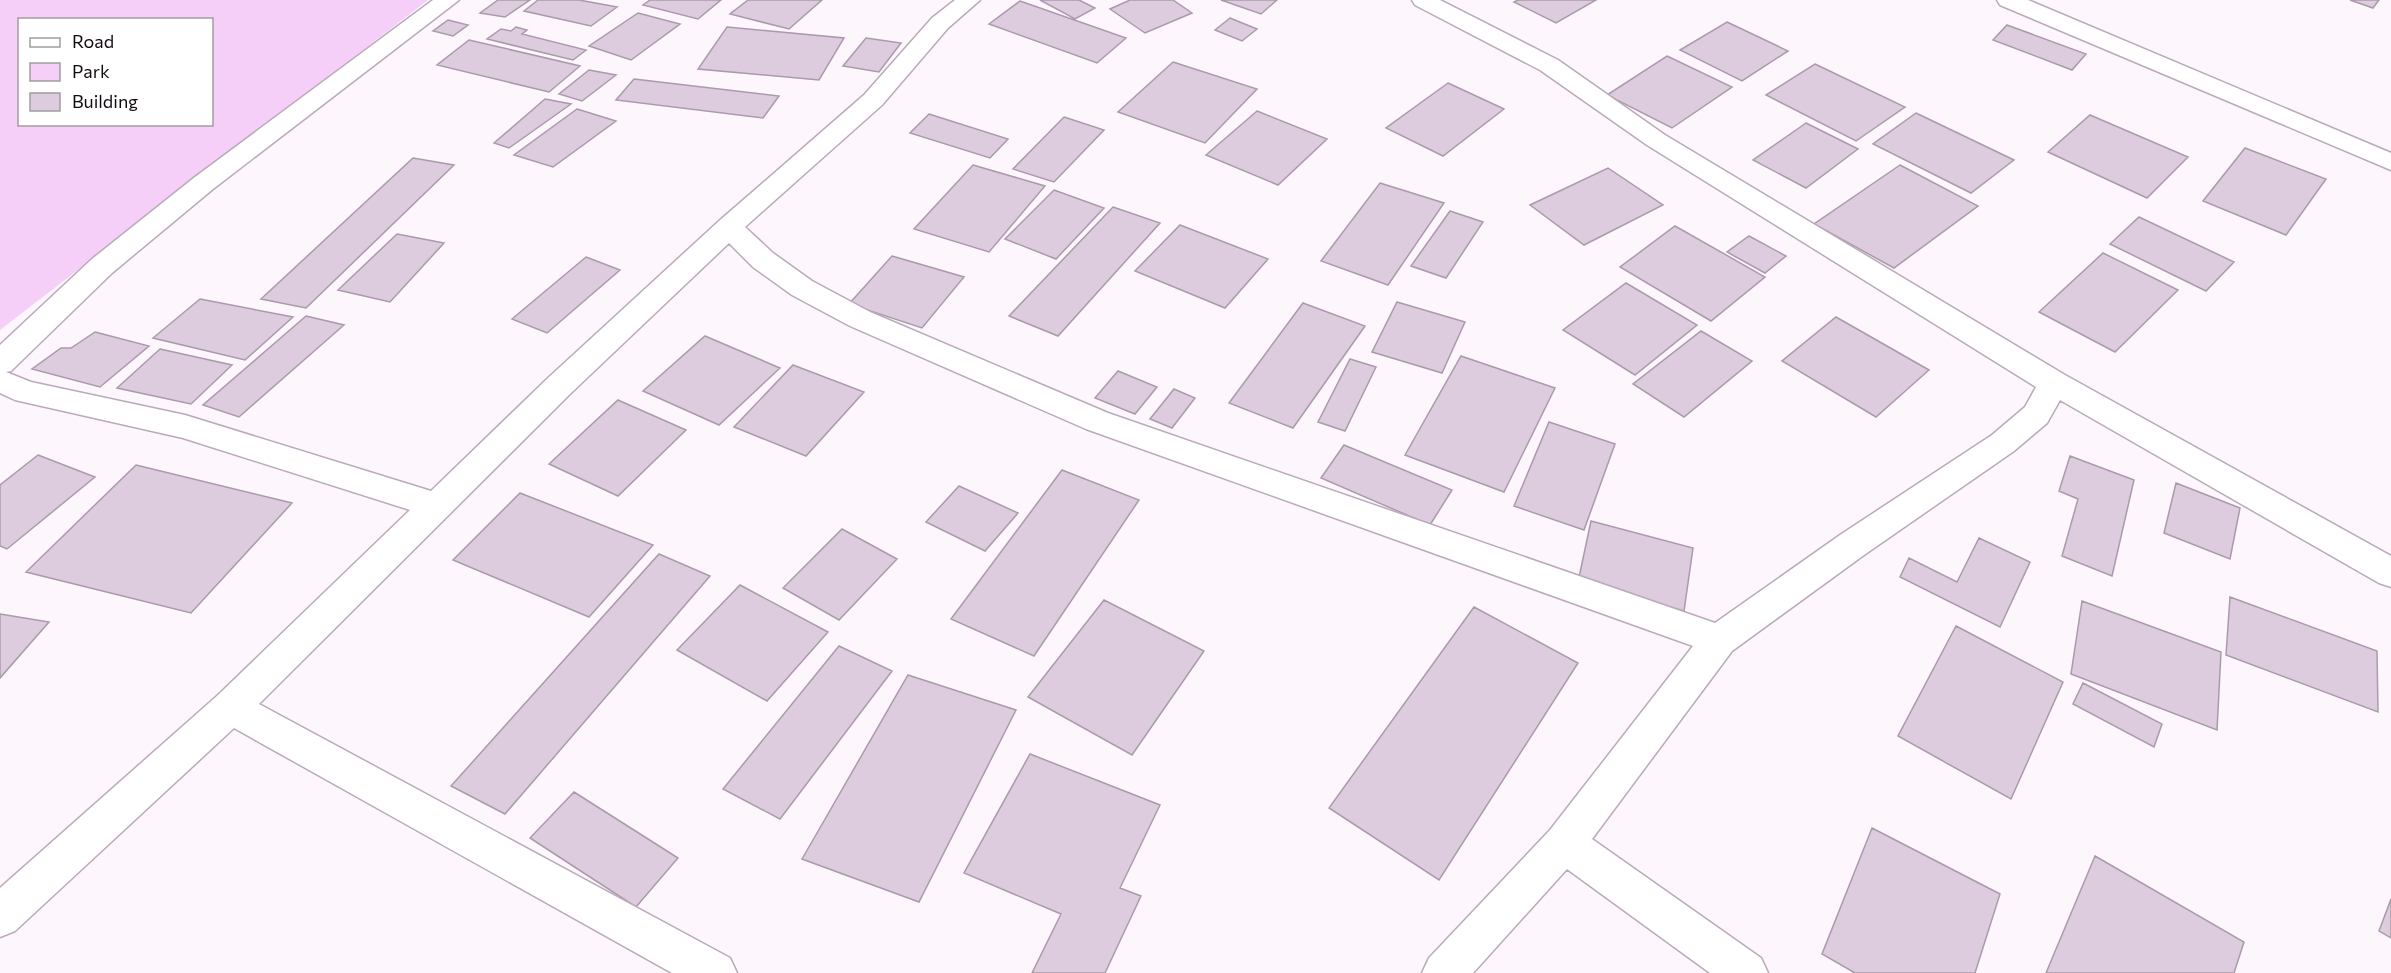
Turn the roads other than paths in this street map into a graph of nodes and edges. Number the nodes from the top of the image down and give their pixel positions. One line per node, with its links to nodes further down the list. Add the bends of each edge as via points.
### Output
1 (447, 0): 7 (street, via 204,183 102,266)
2 (969, 0): 6 (street, via 940,23 873,100)
3 (1423, 0): 9 (street, via 1549,65 1656,140)
4 (2008, 0): 5 (street)
5 (2391, 162)
6 (729, 226): 10 (street); 12 (street, via 763,260 802,288 860,319 1097,421)
7 (0, 363)
8 (0, 381): 10 (street, via 26,392 185,427)
9 (2054, 383): 11 (street); 12 (street, via 2036,415 2003,443 1852,544)
10 (437, 506): 13 (street)
11 (2391, 573)
12 (1719, 640): 14 (street)
13 (231, 707): 15 (street); 16 (street)
14 (1564, 843): 17 (street); 18 (street)
15 (0, 916)
16 (716, 973)
17 (1443, 973)
18 (1746, 973)

